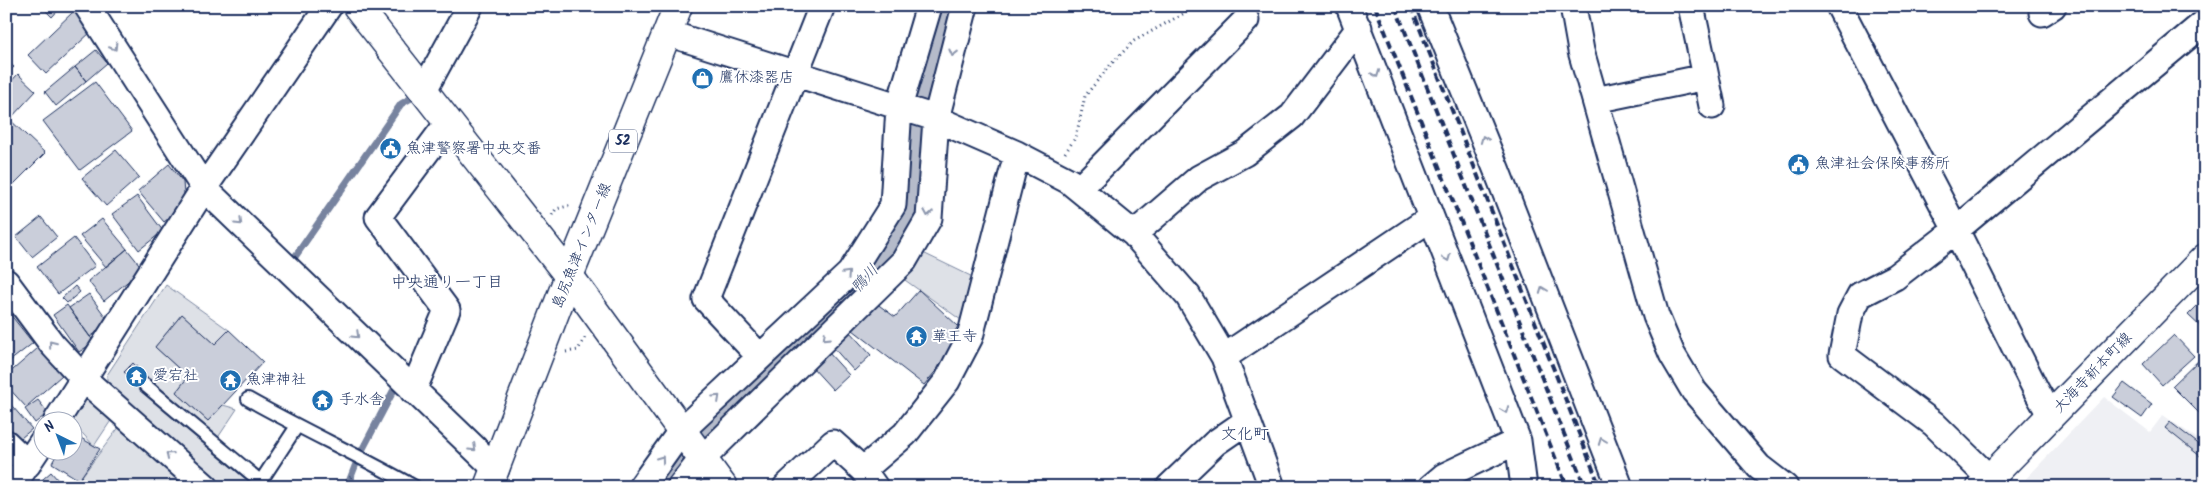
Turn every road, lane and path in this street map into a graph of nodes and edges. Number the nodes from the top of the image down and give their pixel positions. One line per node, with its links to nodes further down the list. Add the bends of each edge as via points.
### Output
1 (88, 6): 28 (street, one-way to 28)
2 (329, 6): 28 (street)
3 (357, 6): 20 (main road)
4 (470, 6): 20 (street)
5 (678, 6): 17 (main road, 島尻魚津インター線 / 52)
6 (822, 6): 18 (street)
7 (929, 6): 23 (street)
8 (965, 6): 24 (street, one-way to 24)
9 (1197, 6): 27 (path, via 1134,41 1112,63 1086,96 1076,137)
10 (1430, 6): 66 (street, one-way to 10)
11 (1573, 6): 21 (street)
12 (1691, 6): 19 (street)
13 (1839, 6): 31 (street)
14 (1354, 17): 30 (street, one-way to 30); 32 (street, via 1292,116 1245,153 1199,178)
15 (1246, 20): 29 (street)
16 (2205, 22): 31 (street)
17 (667, 33): 18 (street); 34 (main road, 島尻魚津インター線 / 52)
18 (796, 74): 23 (street); 36 (street, via 706,299)
19 (1706, 77): 21 (street); 22 (street)
20 (424, 90): 25 (main road)
21 (1594, 100): 67 (street, via 1656,316 1672,354 1694,391 1759,468)
22 (1712, 106)
23 (902, 108): 24 (street); 36 (street, one-way to 23, via 850,272 893,205)
24 (934, 118): 26 (street); 48 (street, one-way to 48, via 929,218 904,261)
25 (448, 123): 34 (main road); 40 (street, via 378,216 447,310)
26 (1017, 154): 27 (street); 52 (street, via 970,337 947,381)
27 (1052, 172): 29 (street)
28 (204, 188): 38 (street); 40 (street, one-way to 40)
29 (1079, 188): 32 (street)
30 (1432, 218): 37 (street); 46 (street, one-way to 46)
31 (1956, 230): 43 (street); 53 (street, via 1895,276 1860,295 1850,314 1842,354 1934,424)
32 (1134, 234): 37 (street, via 1188,296)
33 (2205, 258): 43 (main road, 大海寺新本町線)
34 (570, 276): 48 (main road); 51 (main road, 島尻魚津インター線 / 52)
35 (6, 282): 38 (street, one-way to 35, via 52,344)
36 (760, 357): 48 (street, one-way to 36)
37 (1224, 357): 44 (street)
38 (84, 380): 42 (street); 56 (street, one-way to 38)
39 (145, 386): 54 (lane)
40 (413, 391): 51 (street, one-way to 51)
41 (248, 399): 45 (lane)
42 (64, 410)
43 (2051, 416): 53 (main road, 大海寺新本町線)
44 (1247, 421): 62 (street, via 1215,443); 63 (street)
45 (297, 426): 54 (lane); 57 (lane)
46 (1518, 441): 64 (street, via 1444,476); 65 (street)
47 (6, 443): 50 (street)
48 (690, 443): 58 (street, one-way to 48); 59 (street); 60 (main road)
49 (32, 458): 50 (street)
50 (28, 464): 55 (street)
51 (492, 478)
52 (869, 478): 61 (street, via 833,443)
53 (1985, 482)
54 (258, 484)
55 (12, 487)
56 (206, 487)
57 (415, 487)
58 (641, 487)
59 (680, 487)
60 (723, 487)
61 (786, 487)
62 (1169, 487)
63 (1272, 487)
64 (1432, 487)
65 (1524, 487)
66 (1620, 487)
67 (1785, 487)

